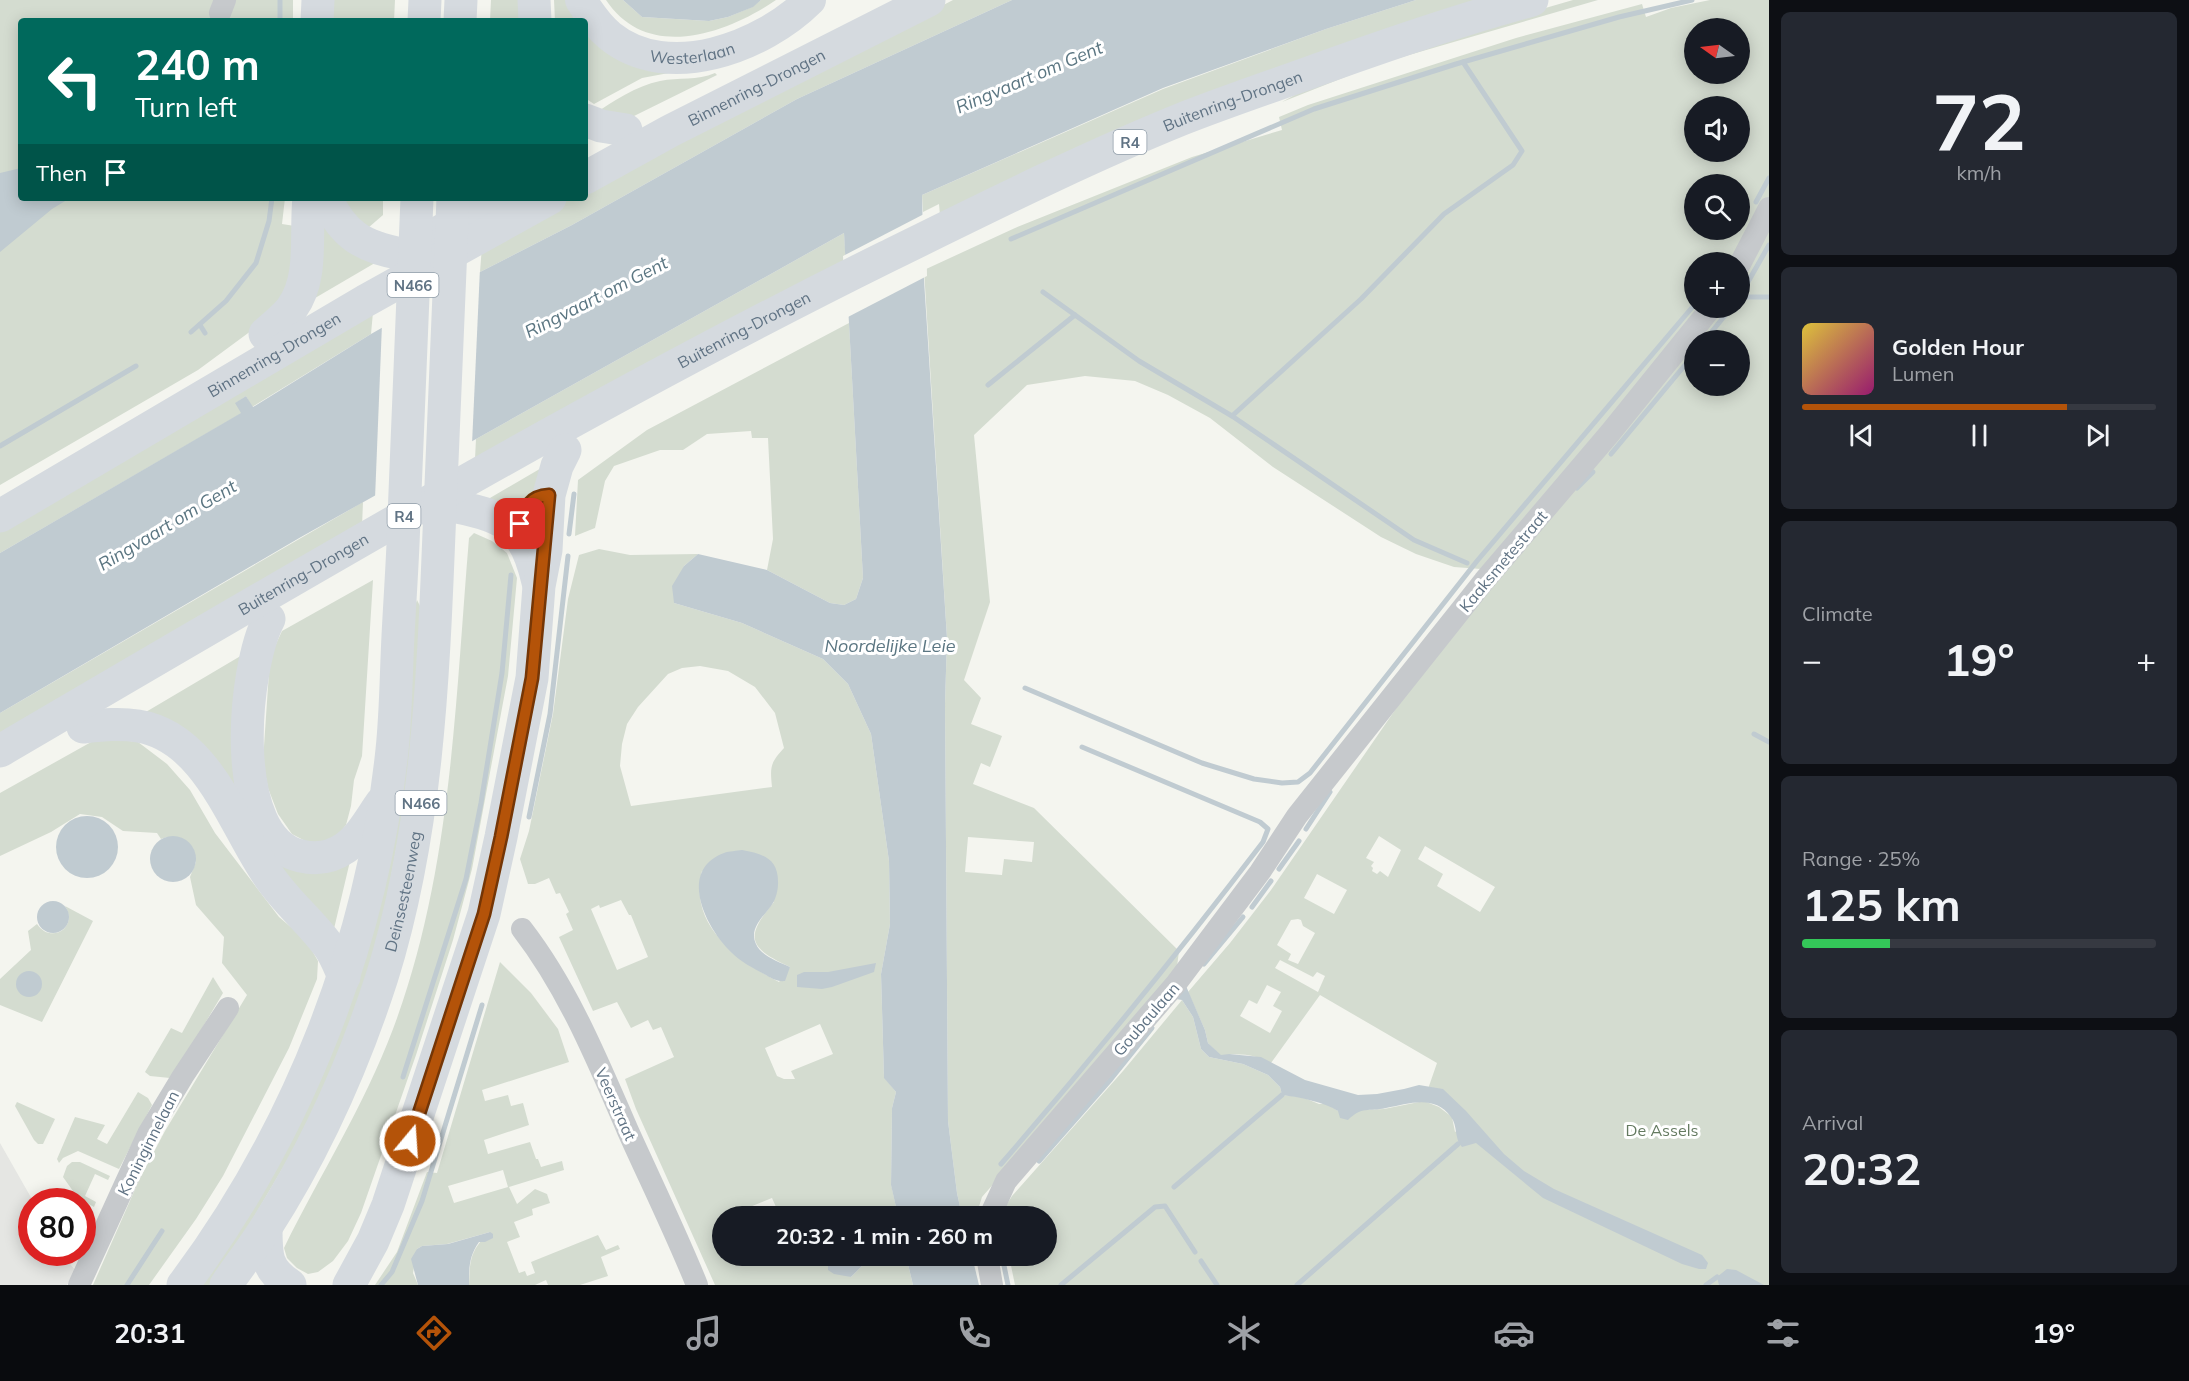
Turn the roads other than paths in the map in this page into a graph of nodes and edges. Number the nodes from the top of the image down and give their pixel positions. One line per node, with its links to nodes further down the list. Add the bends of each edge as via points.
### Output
1 (318, 0): 9 (highway)
2 (424, 0): 10 (highway)
3 (461, 0): 11 (highway)
4 (581, 0): 5 (street, Westerlaan, via 597,23 626,45 666,57 686,58 708,55 754,39)
5 (810, 0)
6 (880, 0): 13 (highway)
7 (929, 0): 15 (highway, Binnenring-Drongen)
8 (1532, 0): 25 (highway, Buitenring-Drongen / R4, via 1406,38 1179,121 1058,174)
9 (317, 18)
10 (424, 18)
11 (460, 18)
12 (588, 121): 13 (highway)
13 (626, 130): 14 (highway)
14 (588, 150)
15 (588, 176)
16 (309, 201): 27 (highway, via 302,289 292,308)
17 (328, 201): 24 (highway, via 344,228 358,240 370,247)
18 (417, 201): 38 (highway, Deinsesteenweg / N466, via 400,608)
19 (453, 201): 44 (highway, Deinsesteenweg / N466, via 430,710 411,861 369,1014 330,1111)
20 (495, 201): 24 (highway)
21 (545, 201): 31 (highway, Binnenring-Drongen, via 365,301)
22 (1769, 208): 23 (street)
23 (1746, 252)
24 (402, 254): 27 (highway)
25 (827, 287): 28 (highway, via 795,321); 36 (highway, Buitenring-Drongen / R4, via 589,412)
26 (1703, 318): 39 (street, Kaaksmetestraat, via 1484,581)
27 (265, 334): 31 (highway, via 56,465)
28 (565, 450): 29 (highway); 30 (highway)
29 (549, 495): 32 (highway, via 531,500 524,510); 33 (highway)
30 (457, 507): 32 (highway, via 494,516); 34 (highway)
31 (0, 515)
32 (519, 534): 33 (highway, via 533,560)
33 (539, 586): 46 (highway, via 532,678 484,914 388,1205)
34 (269, 619): 35 (highway); 38 (highway, via 254,666 247,748 252,790 273,838 298,856 329,856 345,848 359,834)
35 (83, 727): 37 (highway); 41 (highway, via 140,726 157,731 193,754 268,876 329,946)
36 (0, 751)
37 (0, 775)
38 (386, 795): 41 (highway, Deinsesteenweg / N466, via 364,904)
39 (1297, 816): 43 (street, Goubaulaan, via 1175,985 1006,1181)
40 (522, 929): 52 (street, Veerstraat, via 559,985 591,1047)
41 (344, 977): 48 (highway, Deinsesteenweg / N466, via 302,1083 249,1189)
42 (228, 1008): 47 (street, Koninginnelaan, via 148,1134)
43 (995, 1206)
44 (266, 1228): 49 (highway, Deinsesteenweg / N466); 50 (highway, via 269,1263 277,1276)
45 (989, 1266): 53 (street)
46 (355, 1273): 51 (highway)
47 (79, 1285)
48 (183, 1285)
49 (226, 1285)
50 (290, 1285)
51 (330, 1285)
52 (697, 1285)
53 (992, 1285)

